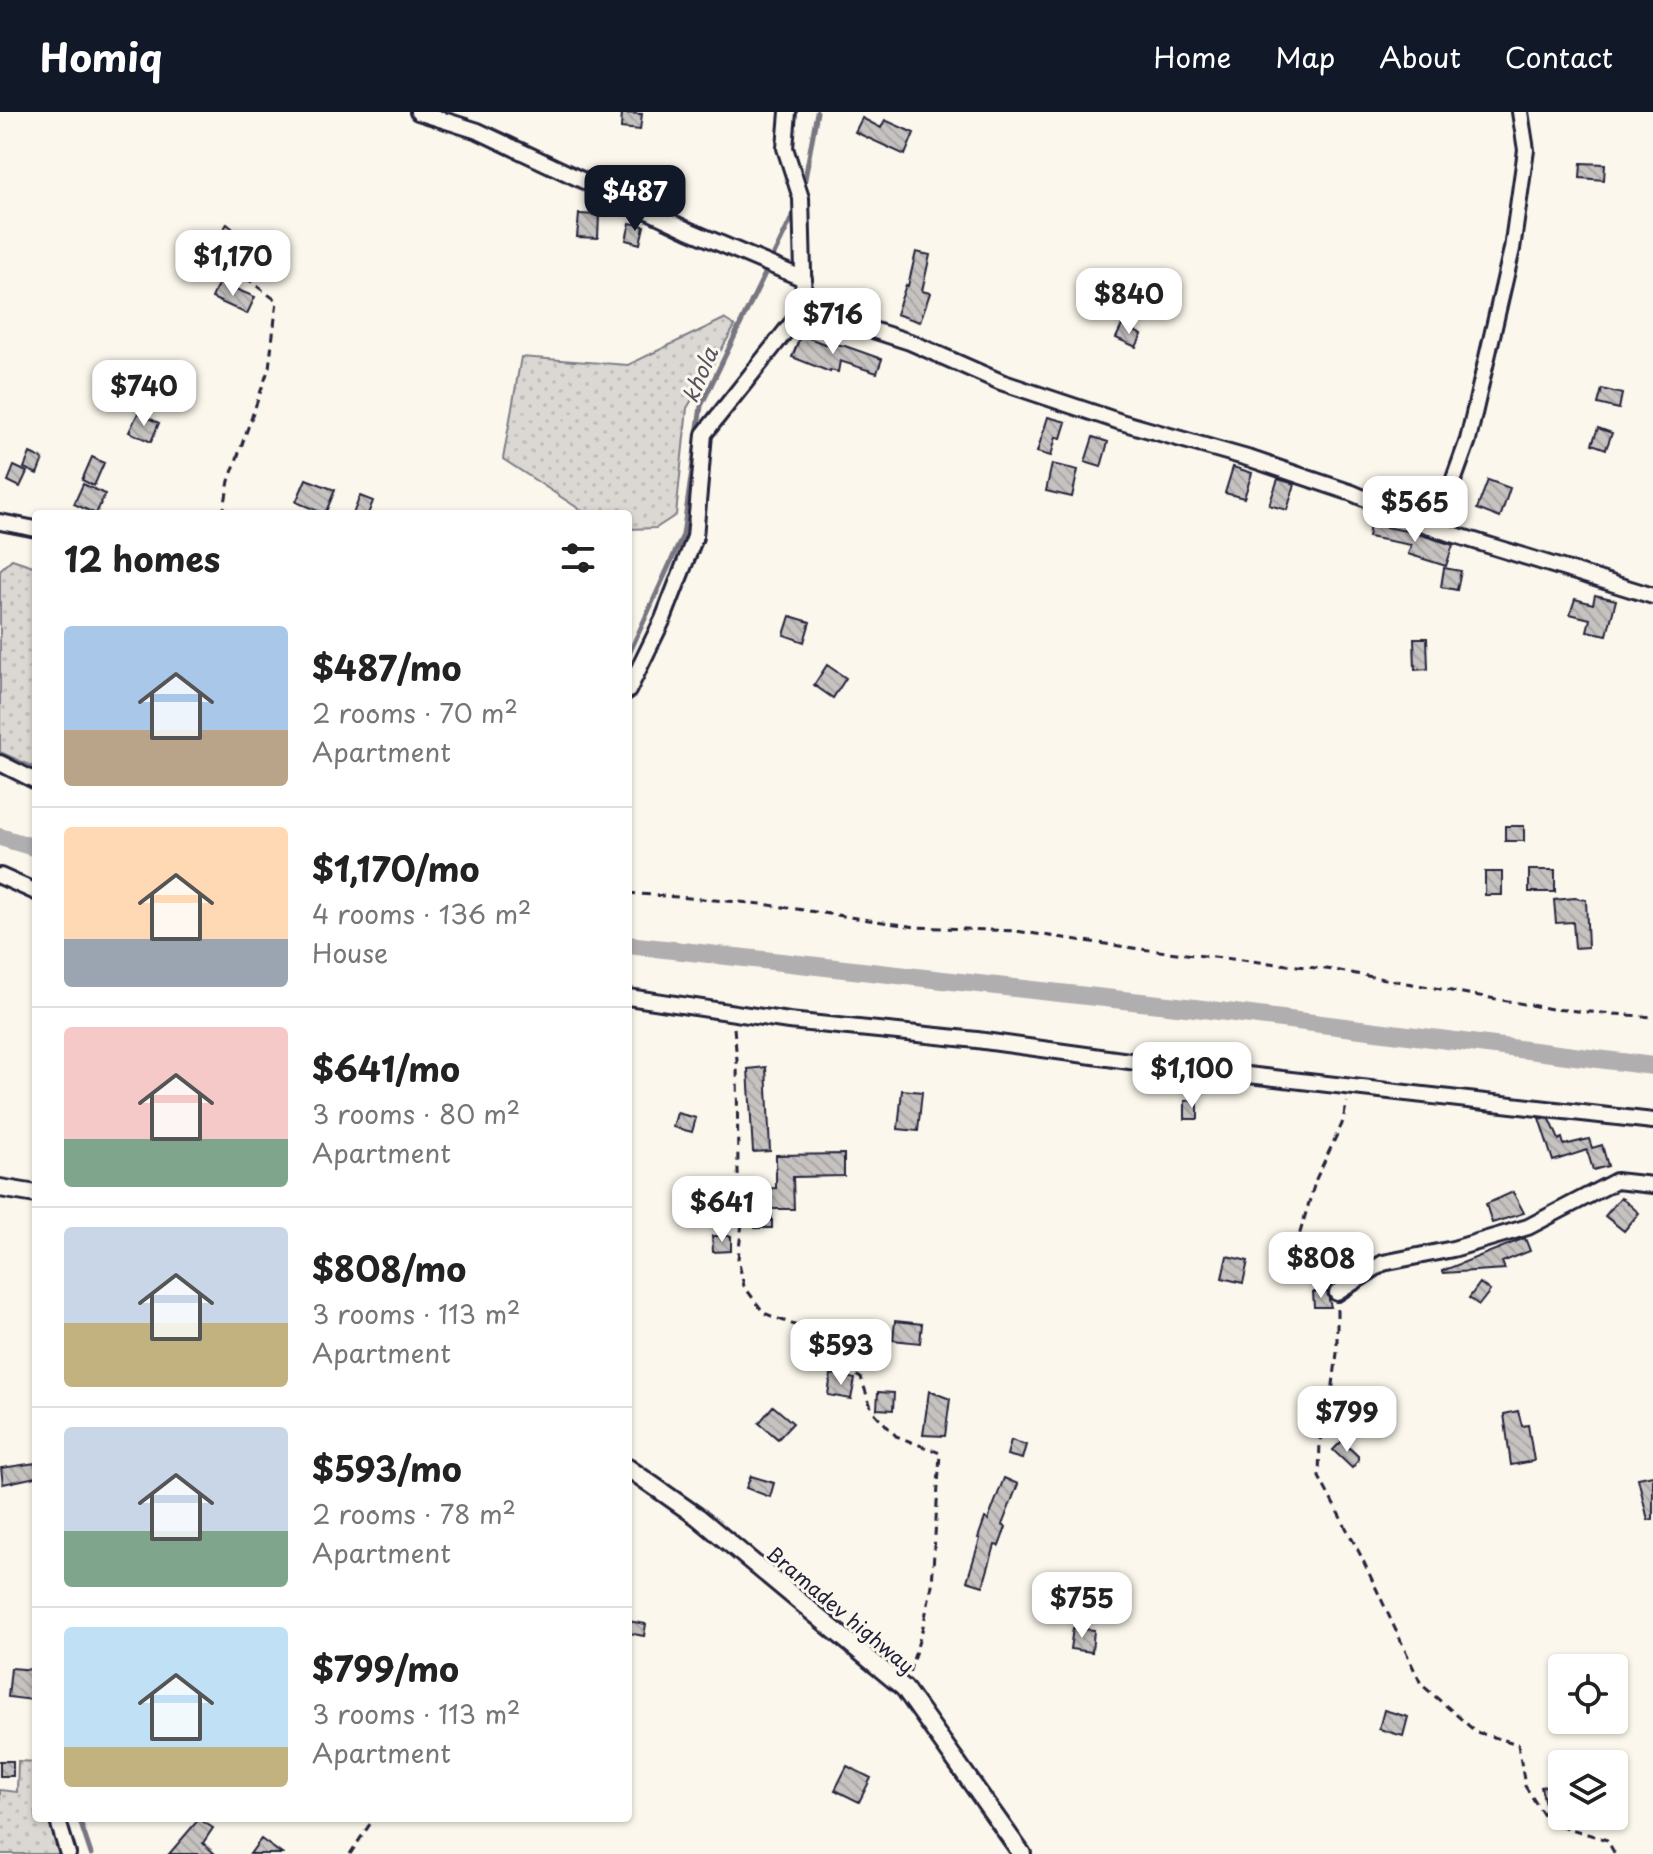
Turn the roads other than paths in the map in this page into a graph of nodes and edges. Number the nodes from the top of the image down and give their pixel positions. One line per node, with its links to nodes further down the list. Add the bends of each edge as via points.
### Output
1 (418, 112): 4 (street, via 478,131)
2 (788, 112): 4 (street, via 785,148 801,198)
3 (1520, 112): 8 (street, via 1526,150 1512,249 1468,440)
4 (804, 279): 5 (street)
5 (804, 308): 8 (street, via 910,342 1001,382 1352,493); 10 (street, via 704,434 695,537)
6 (0, 522): 7 (street)
7 (32, 528)
8 (1436, 529): 9 (street)
9 (1653, 596)
10 (632, 683)
11 (0, 763): 12 (street)
12 (32, 779)
13 (0, 876): 14 (street)
14 (32, 890)
15 (632, 998): 16 (street, via 789,1021)
16 (1653, 1121)
17 (1653, 1185): 20 (street, via 1616,1181 1528,1227 1383,1263)
18 (0, 1188): 19 (street)
19 (32, 1193)
20 (1337, 1293)
21 (632, 1471): 24 (street, Bramadev highway, via 698,1517 904,1688)
22 (58, 1822): 23 (street)
23 (68, 1854)
24 (1022, 1854)

